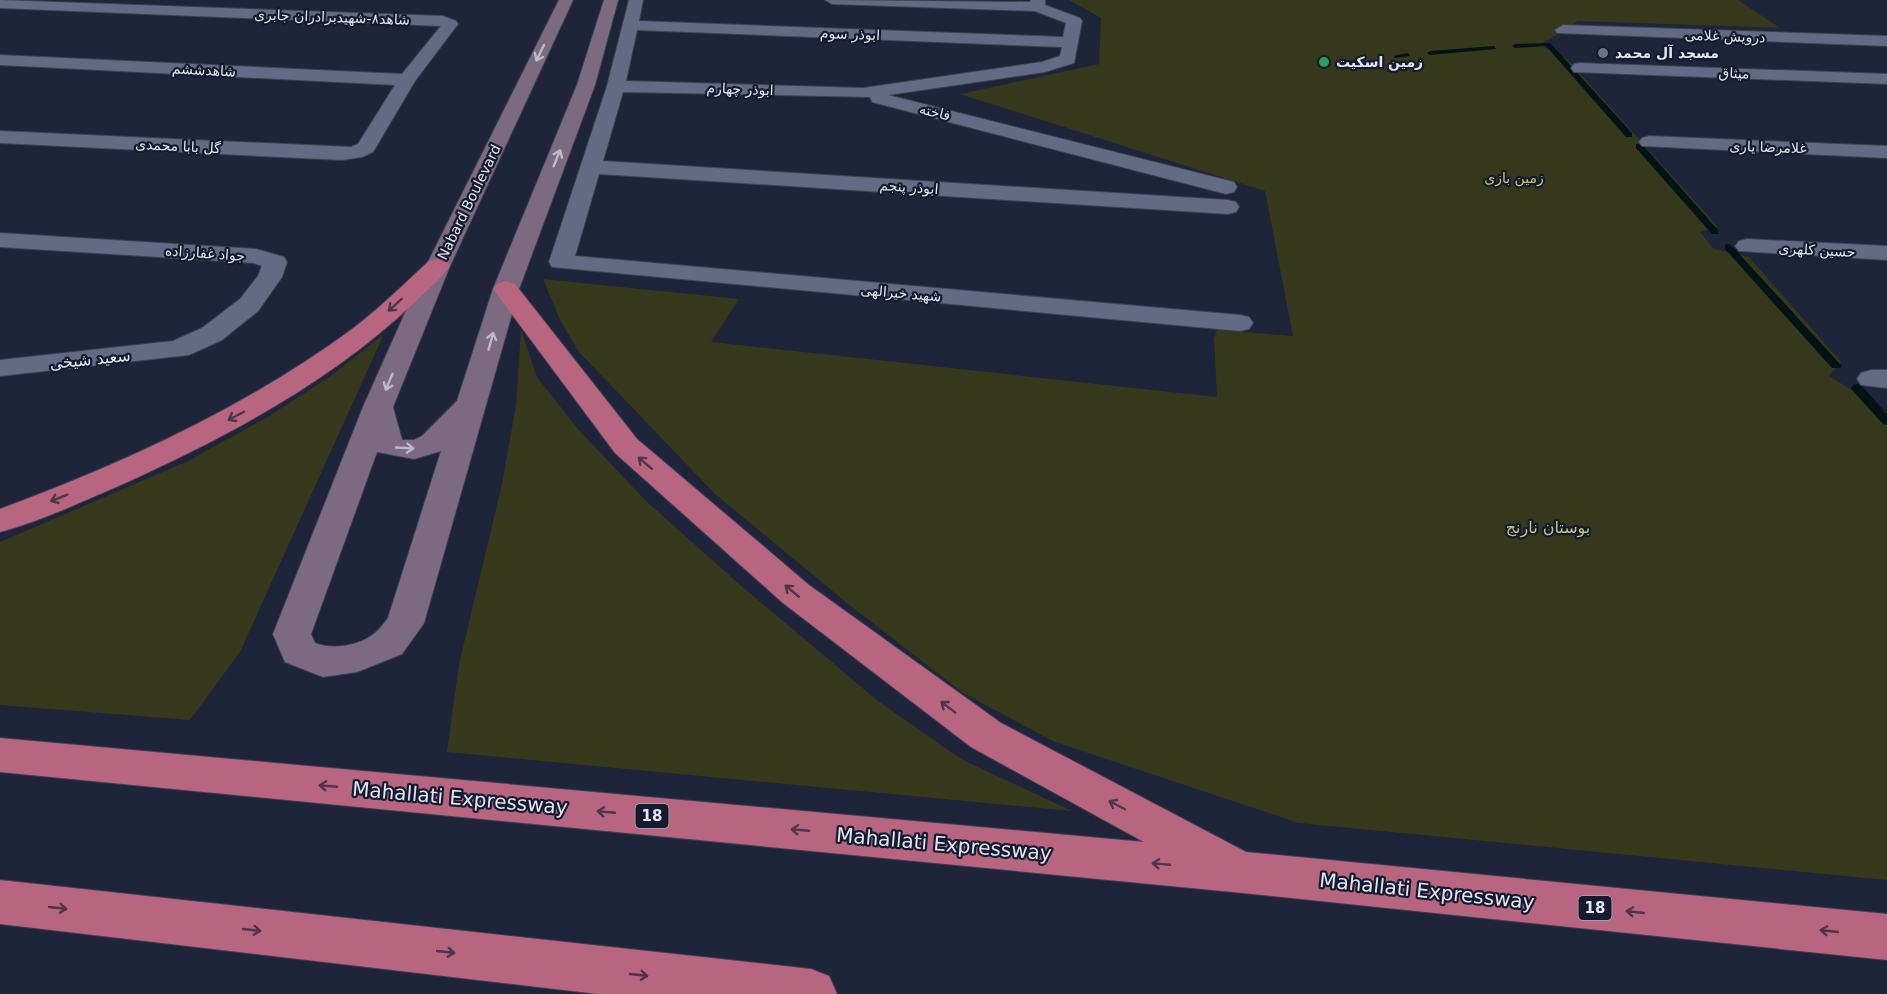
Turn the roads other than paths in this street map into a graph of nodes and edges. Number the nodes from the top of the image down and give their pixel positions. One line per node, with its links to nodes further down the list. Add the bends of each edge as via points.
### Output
1 (566, 0): 25 (main road, Nabard Boulevard, one-way to 25)
2 (611, 0): 26 (main road, one-way to 2, via 586,85)
3 (636, 0): 7 (street)
4 (832, 0): 5 (street)
5 (1037, 3): 10 (street, via 1074,21)
6 (0, 4): 14 (street, شاهد۸-شهیدبرادران جابری, via 449,22)
7 (630, 25): 10 (street, ابوذر سوم); 15 (street)
8 (1563, 30): 9 (street, درویش غلامی)
9 (1887, 41)
10 (1071, 42): 16 (street, فاخته, via 1068,59 1045,67)
11 (0, 60): 14 (street, شاهدششم)
12 (1580, 68): 13 (street, میثاق)
13 (1887, 79)
14 (407, 80): 17 (street, گل بابا محمدی, via 366,148 356,153)
15 (616, 86): 16 (street, ابوذر چهارم); 20 (street)
16 (863, 93): 21 (street, فاخته)
17 (0, 137)
18 (1649, 142): 19 (street, غلامرضا یاری)
19 (1887, 152)
20 (591, 167): 21 (street, ابوذر پنجم); 27 (street, شهید خیرالهی, via 561,262)
21 (1227, 197)
22 (0, 240): 28 (street, جواد غفارزاده, via 256,256 275,262 270,277 249,305 212,334)
23 (1747, 246): 24 (street, حسین کلهری)
24 (1887, 253)
25 (438, 266): 31 (main road, Nabard Boulevard, one-way to 31); 32 (highway, one-way to 32, via 363,334 244,412 153,460)
26 (506, 289): 30 (main road, one-way to 26); 34 (highway, one-way to 26, via 986,735 796,594 626,446)
27 (1240, 323)
28 (179, 349): 29 (street, سعید شیخی)
29 (0, 368)
30 (475, 398): 31 (main road, one-way to 30, via 387,446 405,451 430,446); 31 (main road, Nabard Boulevard, via 405,623 388,644 357,658 323,662 299,652 292,634)
31 (378, 406)
32 (0, 521)
33 (0, 755): 34 (highway, Mahallati Expressway / 18, one-way to 33)
34 (1243, 872): 36 (highway, Mahallati Expressway / 18, one-way to 34)
35 (0, 902): 37 (highway, one-way to 37)
36 (1887, 937)
37 (811, 994)

